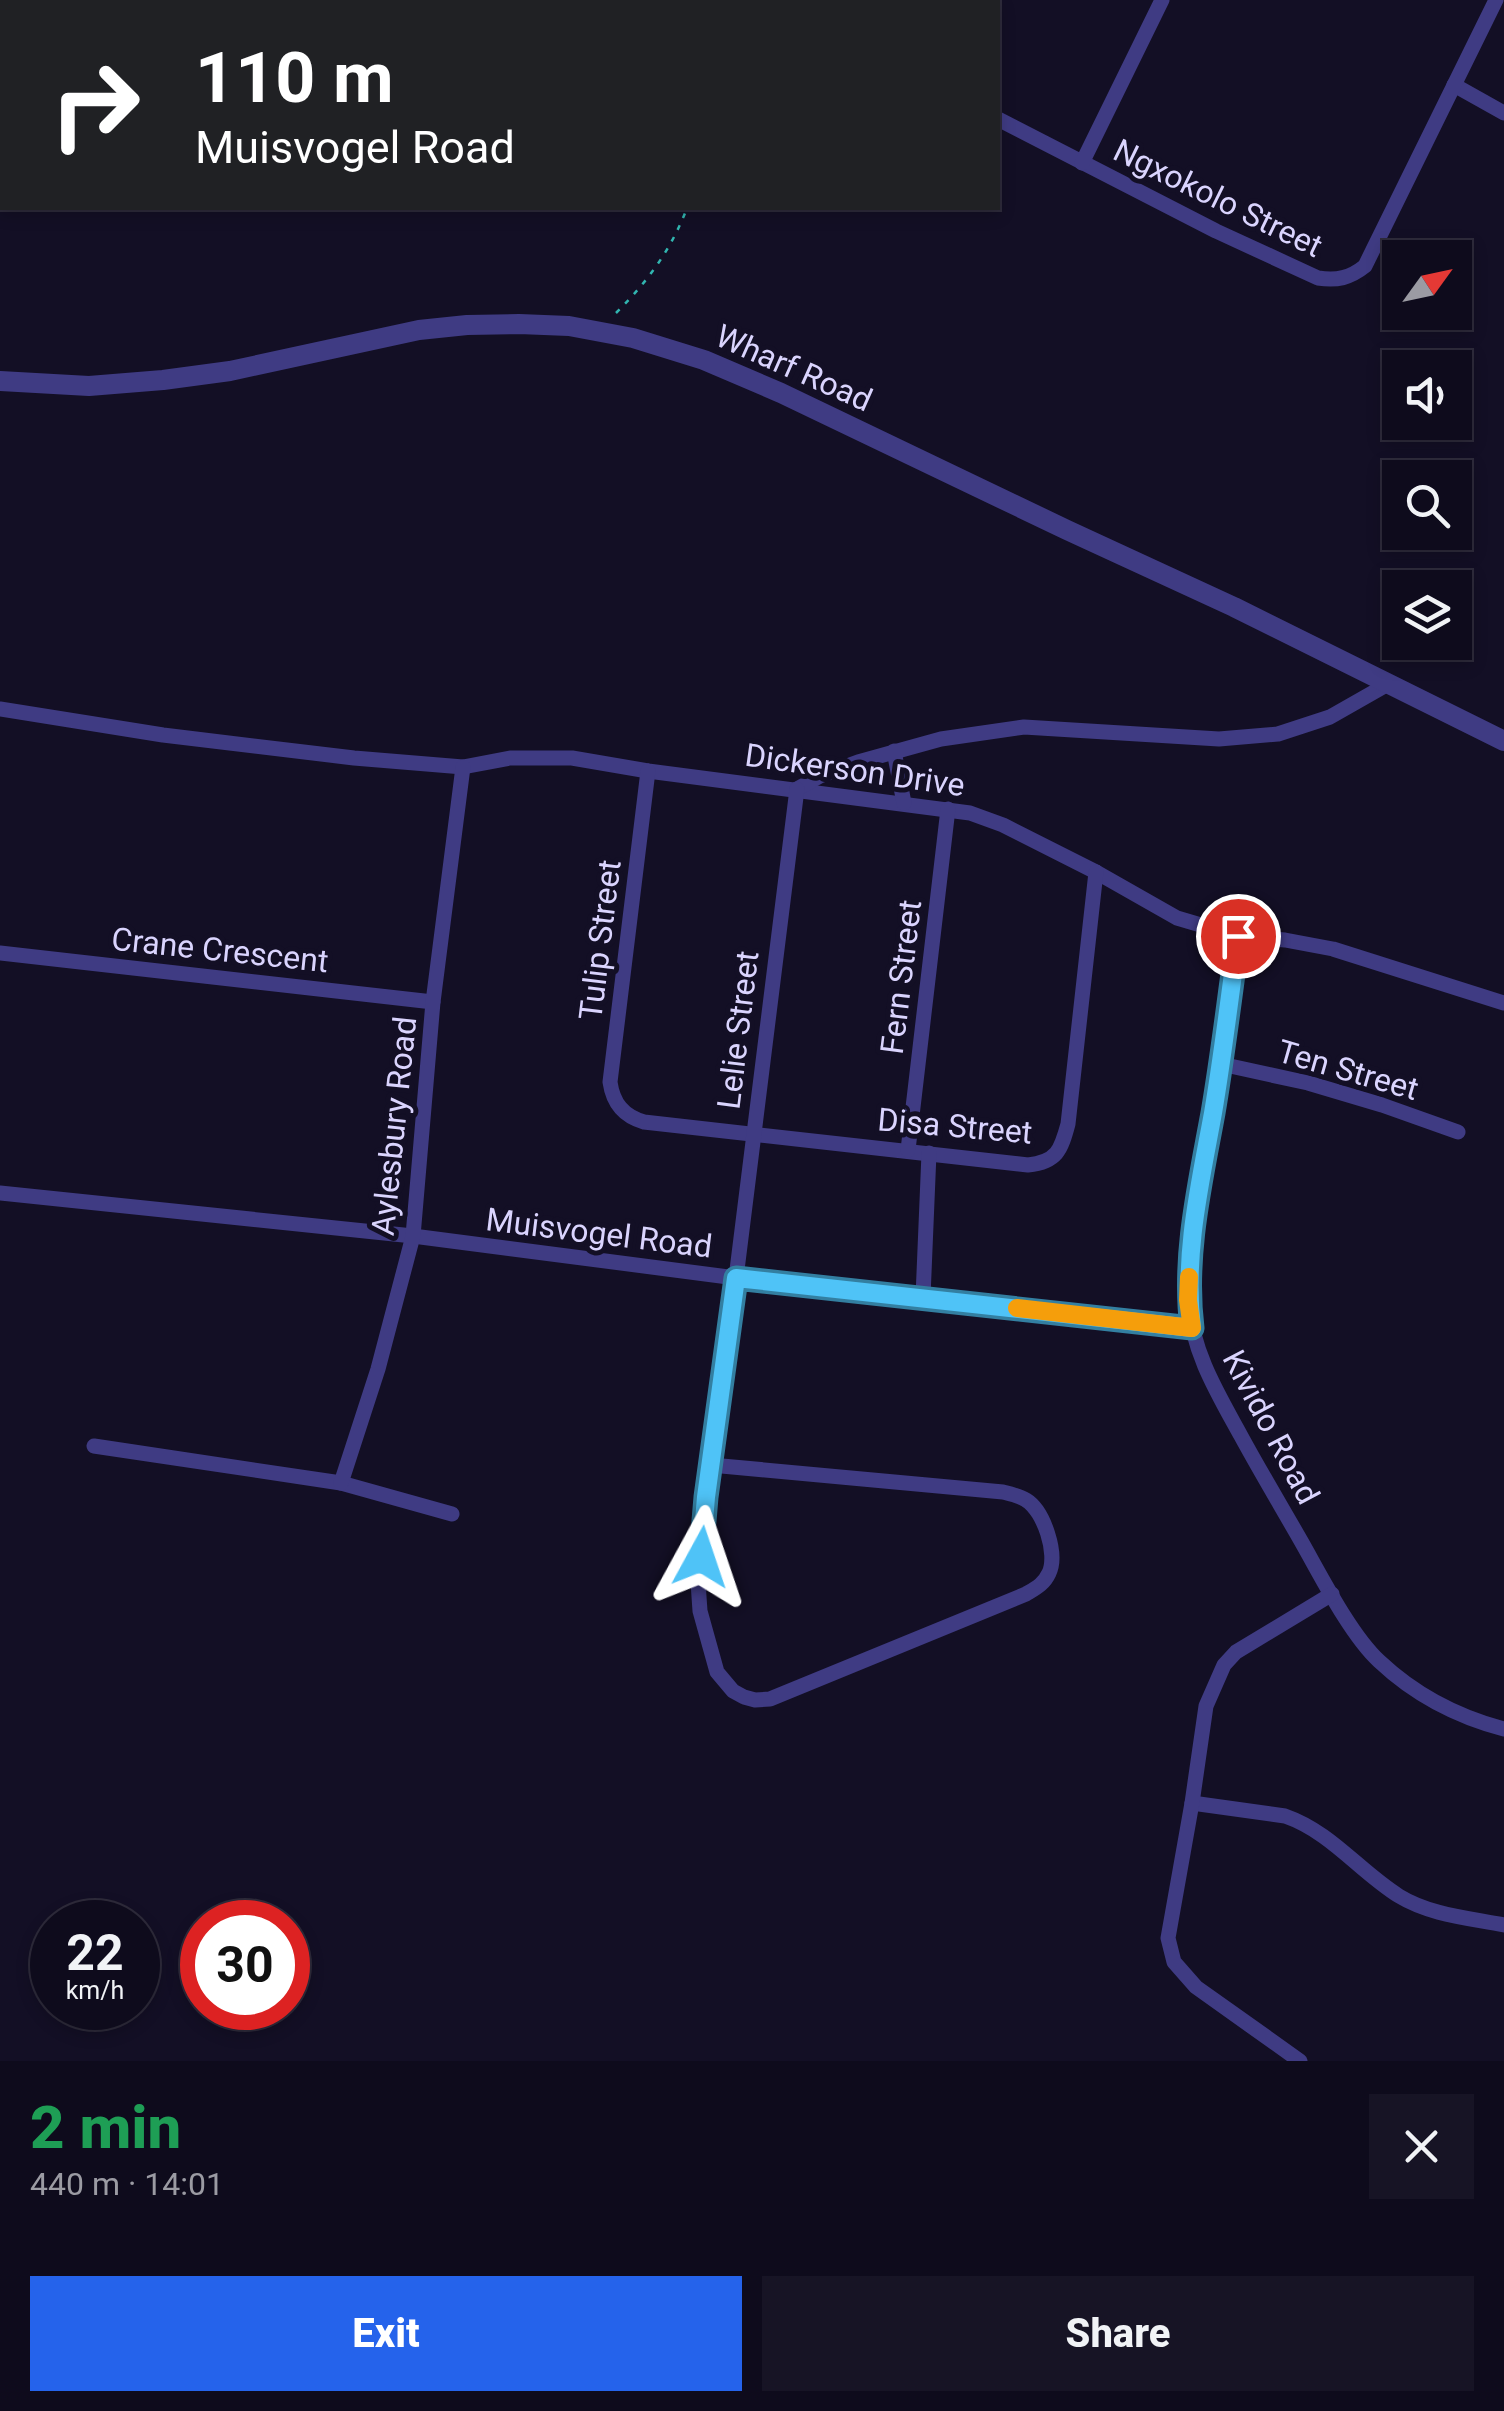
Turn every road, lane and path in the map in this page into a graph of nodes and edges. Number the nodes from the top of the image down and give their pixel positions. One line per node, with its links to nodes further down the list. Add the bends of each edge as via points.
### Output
1 (1162, 0): 6 (street)
2 (1496, 0): 3 (street, Ngxokolo Street)
3 (1454, 85): 4 (street); 6 (street, Ngxokolo Street, via 1365,266 1353,276 1318,278)
4 (1504, 113)
5 (1000, 119): 6 (street, Ngxokolo Street)
6 (1082, 163)
7 (685, 210): 8 (path, via 652,274)
8 (598, 331): 9 (street, Wharf Road, via 518,324 437,327 163,380 89,386); 10 (street, Wharf Road, via 734,372)
9 (0, 381)
10 (1388, 684): 12 (street, Wharf Road); 13 (street, via 1330,716 1278,734 1219,739 1024,728)
11 (2, 708): 14 (street, Dickerson Drive, via 181,738)
12 (1504, 741)
13 (894, 752): 16 (street); 17 (street)
14 (463, 767): 15 (street, Dickerson Drive, via 537,757); 22 (street, Aylesbury Road)
15 (648, 771): 16 (street, Dickerson Drive); 25 (street, Tulip Street, via 610,1082)
16 (797, 789): 17 (street, Dickerson Drive); 27 (street, Lelie Street)
17 (904, 803): 18 (street, Dickerson Drive)
18 (948, 809): 19 (street, Dickerson Drive, via 1003,825); 28 (street, Fern Street)
19 (1096, 872): 20 (street, Dickerson Drive, via 1177,918); 29 (street, Disa Street, via 1068,1124 1058,1152 1028,1166)
20 (1238, 936): 23 (street, Dickerson Drive, via 1333,949); 24 (street, Kivido Road)
21 (0, 953): 22 (street, Crane Crescent)
22 (433, 1002): 31 (street, Aylesbury Road)
23 (1504, 1004)
24 (1221, 1064): 26 (street, Ten Street, via 1308,1083); 34 (street, Kivido Road, via 1189,1260)
25 (623, 1112): 27 (street, Disa Street, via 644,1122)
26 (1458, 1132)
27 (752, 1134): 28 (street, Disa Street); 32 (street, Lelie Street)
28 (908, 1150): 29 (street, Disa Street)
29 (929, 1153): 33 (street)
30 (0, 1193): 31 (street, Muisvogel Road)
31 (413, 1236): 32 (street, Muisvogel Road); 37 (street, Aylesbury Road)
32 (736, 1278): 33 (street, Muisvogel Road); 36 (street, Lelie Street)
33 (922, 1297): 34 (street, Muisvogel Road)
34 (1192, 1328): 39 (street, Kivido Road, via 1219,1398)
35 (94, 1446): 37 (street)
36 (711, 1464): 36 (street, Lelie Street, via 1004,1492 1028,1500 1043,1518 1053,1562 1042,1585 1026,1594 800,1688 754,1700 717,1672 700,1611)
37 (340, 1483): 38 (street)
38 (452, 1514)
39 (1332, 1594): 40 (street, Kivido Road, via 1378,1661 1443,1706); 41 (street, via 1224,1665 1206,1706)
40 (1504, 1729)
41 (1192, 1803): 42 (street, via 1298,1821 1413,1904); 43 (street, via 1168,1938 1174,1962 1196,1987)
42 (1504, 1925)
43 (1300, 2061)

